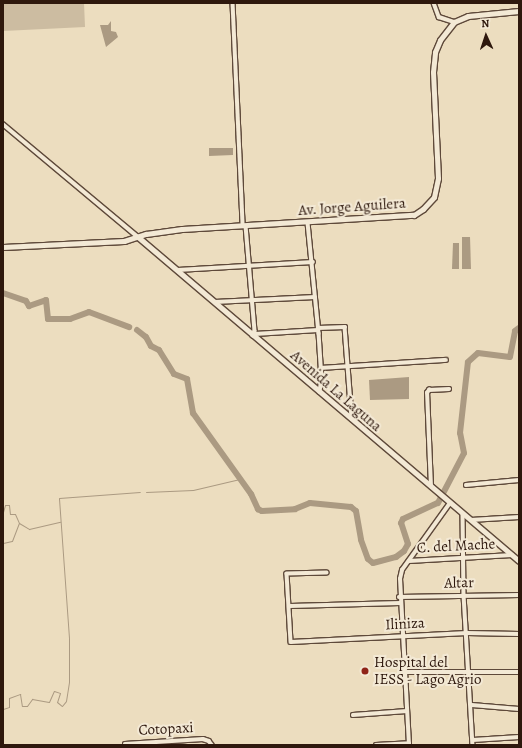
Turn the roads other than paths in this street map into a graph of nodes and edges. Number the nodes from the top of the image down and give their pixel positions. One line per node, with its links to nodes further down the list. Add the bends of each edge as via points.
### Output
1 (233, 3): 7 (street)
2 (434, 3): 4 (street, via 439,17)
3 (519, 11): 4 (street, via 478,14)
4 (454, 22): 6 (street, Av. Jorge Aguilera, via 440,40 433,59 438,178 434,196 414,215)
5 (3, 124): 8 (street)
6 (308, 223): 7 (street, Av. Jorge Aguilera); 10 (street)
7 (244, 226): 8 (street, Av. Jorge Aguilera, via 182,229); 11 (street)
8 (138, 237): 9 (street, Av. Jorge Aguilera, via 124,241); 12 (street, Avenida La Laguna)
9 (3, 247)
10 (313, 262): 11 (street); 13 (street)
11 (249, 266): 12 (street); 14 (street)
12 (176, 270): 15 (street, Avenida La Laguna)
13 (315, 297): 14 (street); 16 (street)
14 (251, 300): 15 (street); 17 (street)
15 (215, 302): 17 (street, Avenida La Laguna)
16 (318, 329): 17 (street); 19 (street, via 345,327); 20 (street)
17 (254, 335): 22 (street, Avenida La Laguna)
18 (446, 360): 19 (street)
19 (348, 365): 20 (street); 23 (street)
20 (322, 368): 22 (street)
21 (449, 389): 26 (street, via 429,390 427,393)
22 (320, 392): 23 (street, Avenida La Laguna)
23 (352, 420): 26 (street, Avenida La Laguna)
24 (519, 480): 25 (street)
25 (466, 485)
26 (431, 488): 27 (street, Avenida La Laguna)
27 (448, 501): 28 (street, Avenida La Laguna); 33 (street)
28 (463, 514): 30 (street, Avenida La Laguna); 32 (street)
29 (519, 517): 30 (street)
30 (471, 520): 31 (street, Avenida La Laguna)
31 (512, 555): 32 (street, C. del Mache); 34 (street, Avenida La Laguna)
32 (463, 557): 33 (street, C. del Mache, via 416,558); 36 (street)
33 (408, 561): 38 (street, C. del Mache, via 400,579)
34 (519, 561)
35 (328, 573): 40 (street, via 287,574)
36 (464, 595): 37 (street, Altar); 38 (street, Altar); 41 (street)
37 (519, 595)
38 (399, 596): 39 (street)
39 (400, 603): 40 (street); 43 (street)
40 (290, 606): 43 (street, Iliniza, via 291,642)
41 (467, 633): 42 (street, Iliniza); 43 (street, Iliniza); 45 (street)
42 (519, 634)
43 (401, 636): 44 (street)
44 (404, 672): 45 (street); 49 (street)
45 (469, 672): 46 (street); 47 (street)
46 (519, 672)
47 (472, 706): 48 (street); 52 (street)
48 (519, 709)
49 (407, 711): 50 (street); 55 (street)
50 (353, 715)
51 (519, 737): 52 (street)
52 (473, 740): 58 (street)
53 (156, 743): 54 (street, Cotopaxi); 56 (street, Cotopaxi, via 209,741)
54 (125, 744)
55 (409, 744): 57 (street)
56 (212, 745)
57 (376, 745)
58 (473, 745)

